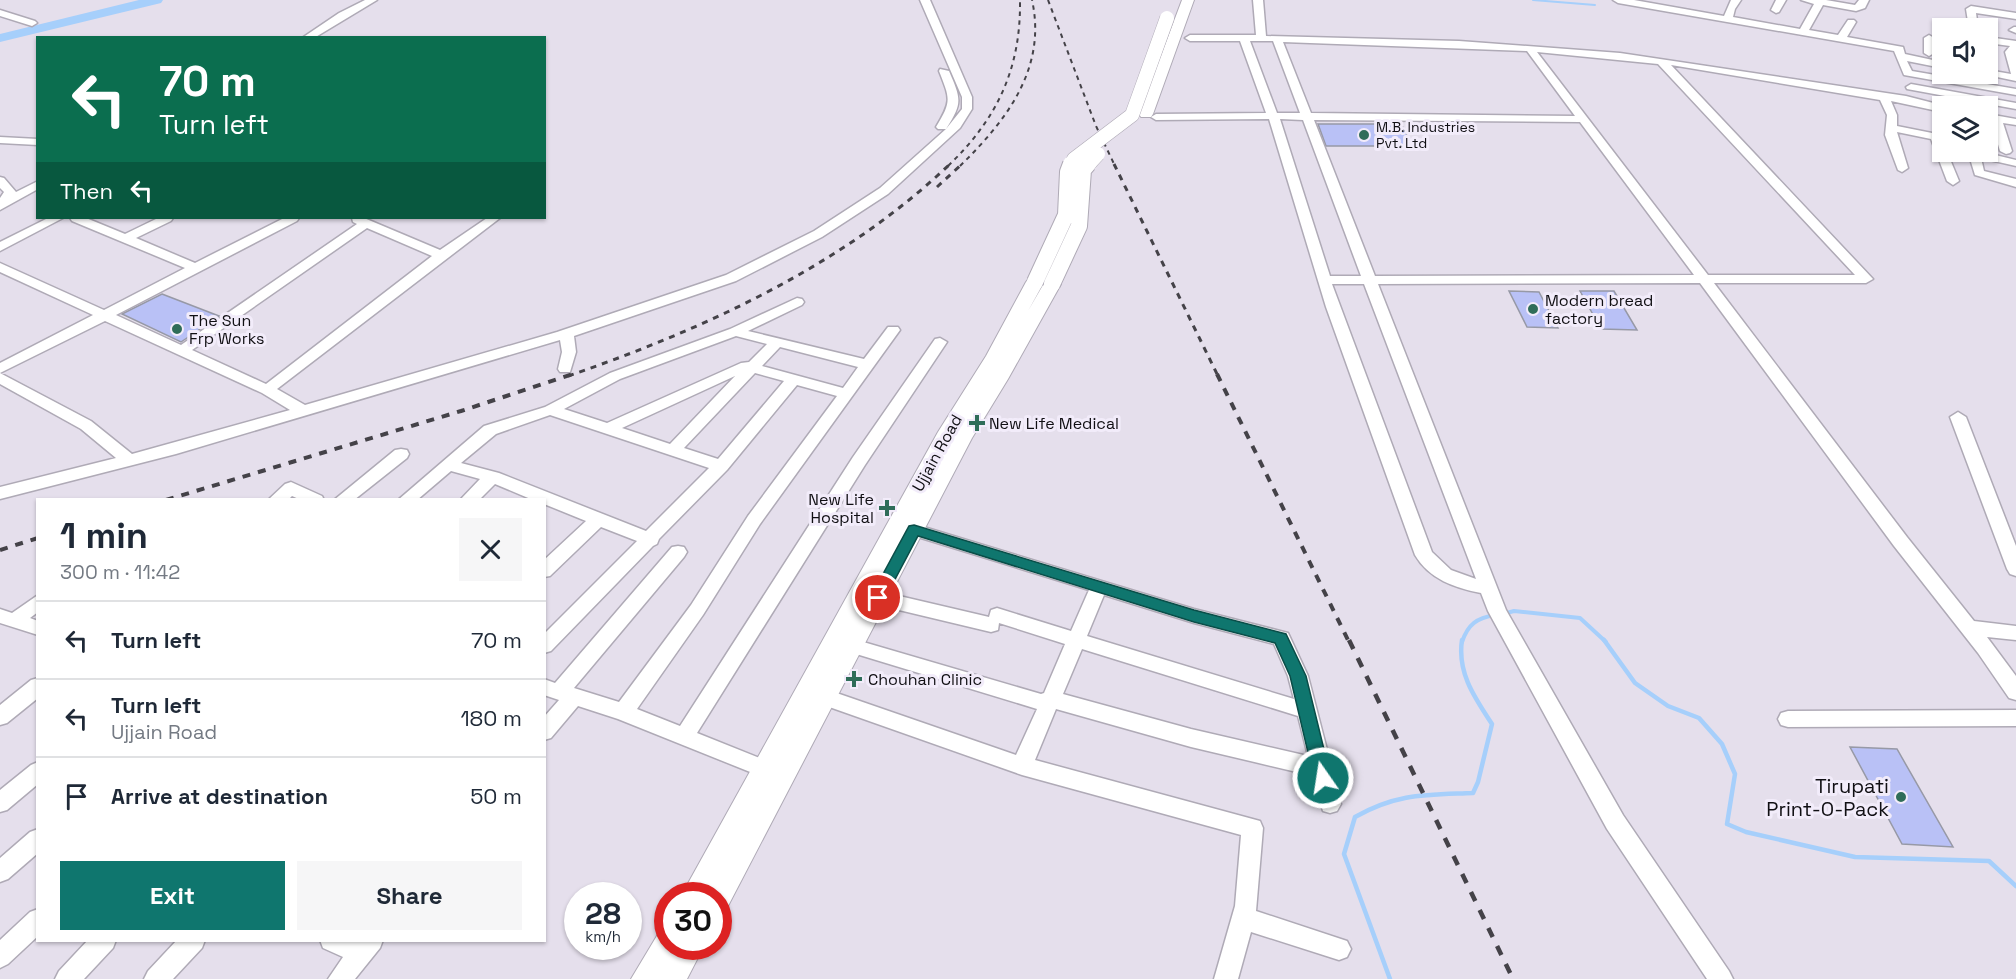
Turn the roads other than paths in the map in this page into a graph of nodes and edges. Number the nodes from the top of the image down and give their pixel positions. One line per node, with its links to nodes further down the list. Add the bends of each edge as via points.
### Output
1 (372, 0): 26 (street)
2 (917, 0): 3 (street); 81 (street, via 952,91 954,107 948,118 924,149 872,192 776,249)
3 (925, 0): 81 (street, via 967,97 967,109 956,126 884,191 818,234)
4 (1175, 0): 87 (main road, Ujjain Road, bridge, via 1132,115 1074,159 1068,172 1066,216)
5 (1188, 0): 87 (main road, bridge, via 1146,114 1083,170 1079,226)
6 (1258, 0): 29 (street)
7 (1618, 0): 14 (street)
8 (1680, 0): 16 (street, via 1696,4)
9 (1736, 0): 20 (street)
10 (1781, 0): 15 (street)
11 (1806, 0): 13 (street)
12 (1864, 0): 13 (street, via 1856,8)
13 (1821, 1): 24 (street)
14 (1658, 3): 16 (street)
15 (1776, 10)
16 (1689, 12): 20 (street)
17 (0, 13): 22 (street)
18 (2014, 16): 19 (street, via 1971,9); 23 (street)
19 (1972, 18)
20 (1728, 19): 24 (street)
21 (1851, 22): 31 (street)
22 (32, 23)
23 (2015, 30): 33 (street)
24 (1803, 32): 31 (street)
25 (1931, 33): 36 (street)
26 (310, 36)
27 (1190, 38): 28 (street)
28 (1244, 38): 29 (street); 50 (street)
29 (1261, 39): 30 (street)
30 (1277, 39): 34 (street); 51 (street)
31 (1841, 39): 35 (street, via 1884,41)
32 (1998, 41): 33 (street)
33 (2016, 44): 41 (street, via 2010,52)
34 (1530, 49): 38 (street); 53 (street)
35 (1899, 52): 36 (street); 39 (street); 43 (street)
36 (1929, 53): 37 (street)
37 (1932, 53)
38 (1660, 61): 46 (street); 84 (street, via 1866,279)
39 (1932, 62)
40 (1998, 65): 41 (street)
41 (2015, 71): 42 (street)
42 (1998, 72)
43 (1908, 73): 44 (street); 45 (street)
44 (1911, 87): 47 (street); 49 (street)
45 (2016, 92)
46 (1884, 97): 47 (street); 56 (street, via 1890,107)
47 (1914, 102): 48 (street)
48 (1932, 106)
49 (2016, 106)
50 (1273, 116): 51 (street); 52 (street); 85 (street)
51 (1306, 116): 53 (street); 86 (street)
52 (1156, 117)
53 (1583, 119): 84 (street)
54 (1998, 119): 55 (street)
55 (2016, 122)
56 (1892, 128): 58 (street); 66 (street)
57 (1998, 129): 61 (street)
58 (1932, 136)
59 (1, 142): 60 (street)
60 (36, 142)
61 (2011, 152)
62 (1998, 158): 65 (street)
63 (1947, 162): 68 (street)
64 (1976, 162): 69 (street, via 1979,173)
65 (2016, 163)
66 (1902, 168)
67 (0, 181): 71 (street)
68 (1953, 181)
69 (2016, 183)
70 (36, 185): 71 (street)
71 (3, 200)
72 (55, 219): 79 (street)
73 (78, 219): 78 (street)
74 (165, 219): 78 (street)
75 (290, 219): 83 (street)
76 (493, 219): 80 (street)
77 (360, 220): 80 (street); 95 (street)
78 (124, 239): 83 (street)
79 (0, 247)
80 (441, 255): 102 (street)
81 (768, 258): 92 (street, via 731,278)
82 (0, 267): 89 (street)
83 (196, 268): 89 (street)
84 (1701, 278): 86 (street); 135 (street)
85 (1325, 280): 86 (street); 130 (street, via 1425,555 1436,570 1459,582)
86 (1369, 280): 130 (street)
87 (1043, 283): 104 (main road, Ujjain Road, via 995,356); 104 (main road, Ujjain Road, via 999,379)
88 (797, 302): 91 (street)
89 (105, 316): 95 (street); 98 (street)
90 (893, 330): 96 (street)
91 (735, 332): 93 (street); 105 (street, via 615,376)
92 (566, 333): 99 (street, via 569,352); 106 (street)
93 (777, 342): 96 (street); 97 (street)
94 (940, 342): 151 (street, via 859,461)
95 (181, 351): 102 (street)
96 (869, 365): 103 (street)
97 (752, 368): 101 (street); 108 (street, via 746,366); 109 (street)
98 (0, 369)
99 (565, 369)
100 (0, 378): 111 (street, via 86,426)
101 (793, 380): 103 (street); 113 (street)
102 (267, 390): 106 (street)
103 (848, 394): 146 (street, via 754,520 697,610)
104 (975, 401): 124 (main road, Ujjain Road); 153 (main road, Ujjain Road)
105 (550, 410): 108 (street); 112 (street, via 490,430)
106 (304, 411): 111 (street)
107 (1958, 417): 128 (street)
108 (607, 429): 109 (street)
109 (673, 450): 113 (street)
110 (401, 454): 118 (street)
111 (130, 461): 115 (street)
112 (447, 465): 114 (street); 119 (street)
113 (721, 466): 125 (street)
114 (493, 477): 120 (street); 121 (street)
115 (0, 494)
116 (278, 498): 117 (street, via 291,488)
117 (312, 498)
118 (345, 498)
119 (408, 498)
120 (470, 498)
121 (540, 498)
122 (546, 500): 123 (street)
123 (598, 519): 125 (street); 127 (street)
124 (914, 530): 129 (street); 131 (main road, Ujjain Road)
125 (651, 540): 138 (street)
126 (678, 552): 141 (street)
127 (546, 569)
128 (2016, 569)
129 (1099, 587): 137 (street); 145 (street, via 1281,638 1298,676)
130 (1488, 588): 178 (street, via 1616,822)
131 (878, 598): 137 (street); 139 (main road, Ujjain Road)
132 (36, 603): 133 (street)
133 (7, 618): 134 (street)
134 (36, 627)
135 (1967, 627): 136 (street); 142 (street, via 1989,651)
136 (2016, 633)
137 (1075, 640): 144 (street); 145 (street)
138 (546, 644)
139 (854, 646): 143 (main road, Ujjain Road); 144 (street, via 1041,702)
140 (36, 688): 147 (street)
141 (560, 691): 146 (street); 150 (street)
142 (2016, 692)
143 (825, 697): 152 (street); 161 (main road, Ujjain Road)
144 (1050, 699): 152 (street); 155 (street, via 1307,765)
145 (1307, 711): 155 (street)
146 (623, 712): 151 (street)
147 (0, 717)
148 (2016, 718): 149 (street)
149 (1788, 719)
150 (546, 727)
151 (684, 736): 153 (street)
152 (1022, 766): 162 (street, via 1252,828)
153 (765, 769): 160 (main road, Ujjain Road)
154 (36, 773): 156 (street)
155 (1323, 778): 157 (street)
156 (0, 803)
157 (1330, 804)
158 (36, 841): 159 (street)
159 (0, 872)
160 (703, 882)
161 (726, 882)
162 (1243, 918): 168 (street); 177 (street)
163 (36, 923): 169 (street)
164 (103, 942): 172 (street)
165 (193, 942): 173 (street)
166 (341, 942): 167 (street)
167 (366, 947): 174 (street)
168 (1339, 949)
169 (0, 956)
170 (658, 960): 175 (main road)
171 (681, 960): 176 (main road)
172 (68, 979)
173 (156, 979)
174 (340, 979)
175 (646, 979)
176 (671, 979)
177 (1226, 979)
178 (1720, 979)

